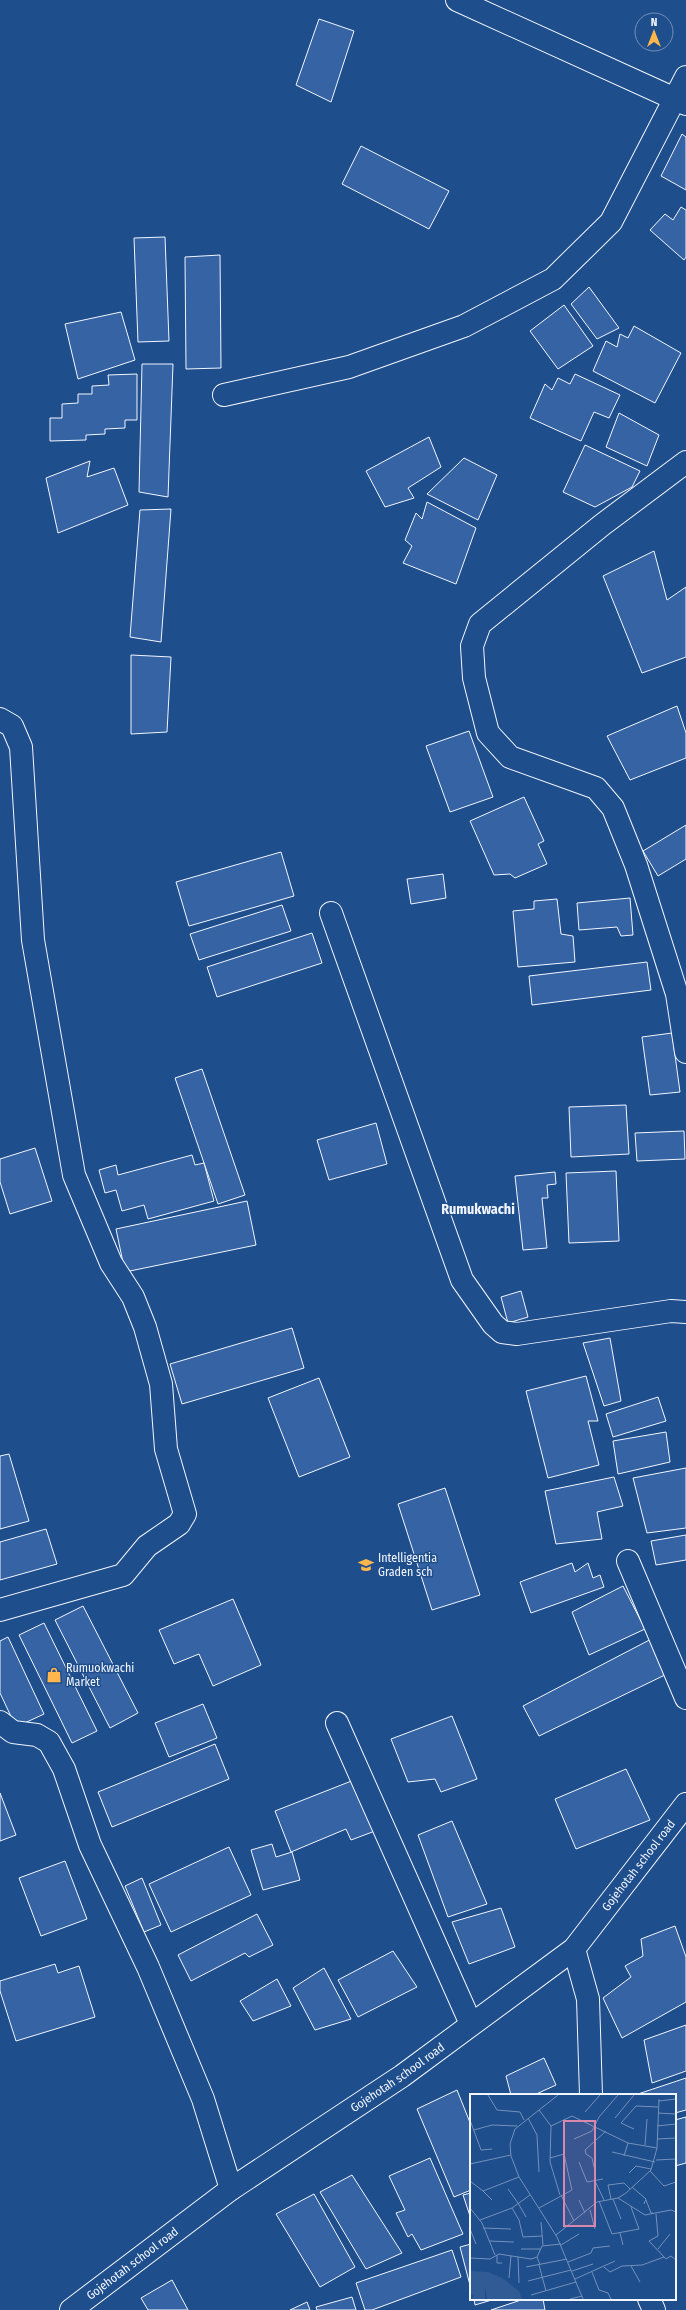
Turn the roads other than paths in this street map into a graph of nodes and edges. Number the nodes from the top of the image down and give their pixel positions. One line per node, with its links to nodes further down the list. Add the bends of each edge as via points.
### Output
1 (457, 0): 3 (street)
2 (686, 77): 3 (street)
3 (680, 102): 4 (street, via 612,222 553,279 464,326 356,365)
4 (224, 394)
5 (686, 462): 8 (street, via 602,525 480,624 472,646 474,678 488,733 510,757 596,788 613,808 636,865 677,994)
6 (0, 719): 11 (street, via 12,726 21,748 33,940 74,1175 111,1263 133,1297 145,1327 161,1384 166,1449 185,1514 179,1524 147,1546 123,1575)
7 (331, 913): 9 (street, via 462,1280 493,1324 502,1332 517,1334 671,1311)
8 (686, 1052)
9 (686, 1312)
10 (628, 1561): 12 (street)
11 (0, 1610)
12 (686, 1698)
13 (0, 1722): 19 (street, via 13,1732 37,1735 49,1742 64,1769 90,1845 148,1967 203,2099)
14 (337, 1723): 17 (street)
15 (686, 1804): 16 (street, Gojehotah school road)
16 (574, 1948): 17 (street, Gojehotah school road); 18 (street, via 588,1999)
17 (471, 2024): 19 (street, Gojehotah school road, via 402,2076)
18 (591, 2094)
19 (230, 2189): 21 (street, Gojehotah school road)
20 (649, 2300): 22 (street)
21 (71, 2310)
22 (654, 2310)

